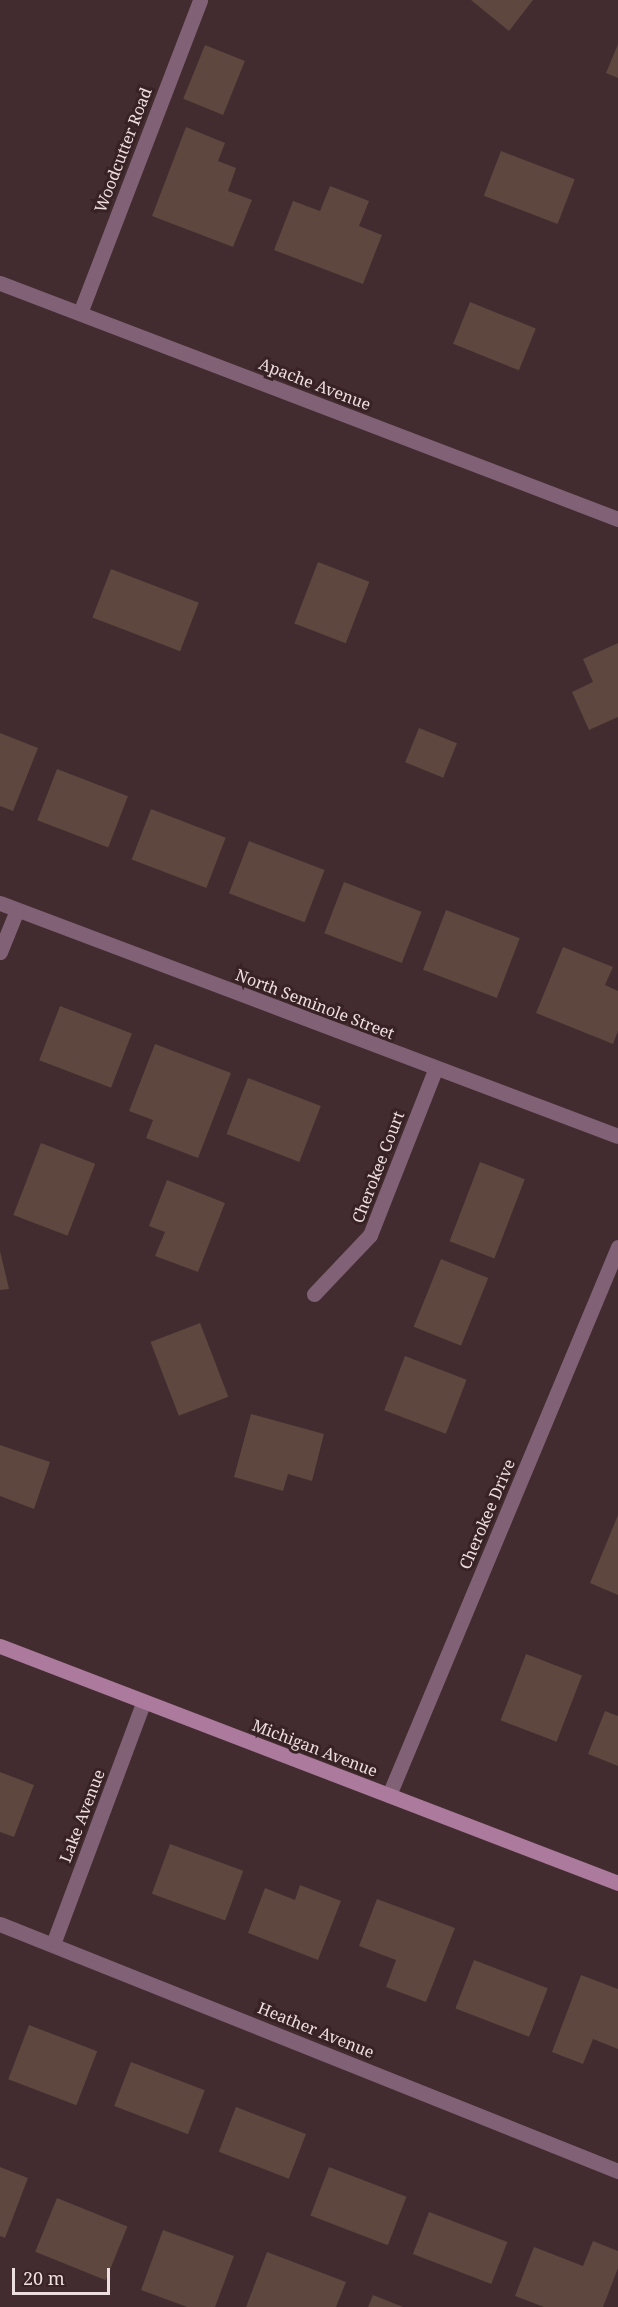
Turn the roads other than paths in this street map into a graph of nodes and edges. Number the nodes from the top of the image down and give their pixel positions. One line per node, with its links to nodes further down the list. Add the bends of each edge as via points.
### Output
1 (200, 0): 3 (street, Woodcutter Road)
2 (0, 283): 3 (street, Apache Avenue)
3 (80, 313): 4 (street, Apache Avenue)
4 (618, 519)
5 (0, 903): 6 (street, North Seminole Street)
6 (17, 910): 7 (street); 8 (street, North Seminole Street)
7 (0, 952)
8 (435, 1070): 9 (street, North Seminole Street); 11 (street, Cherokee Court, via 370,1235)
9 (618, 1136)
10 (618, 1247): 14 (street, Cherokee Drive)
11 (315, 1294)
12 (0, 1646): 13 (main road, Michigan Avenue)
13 (144, 1701): 14 (main road, Michigan Avenue); 17 (street, Lake Avenue)
14 (389, 1795): 15 (main road, Michigan Avenue)
15 (618, 1883)
16 (0, 1924): 17 (street, Heather Avenue)
17 (53, 1944): 18 (street, Heather Avenue)
18 (618, 2171)

